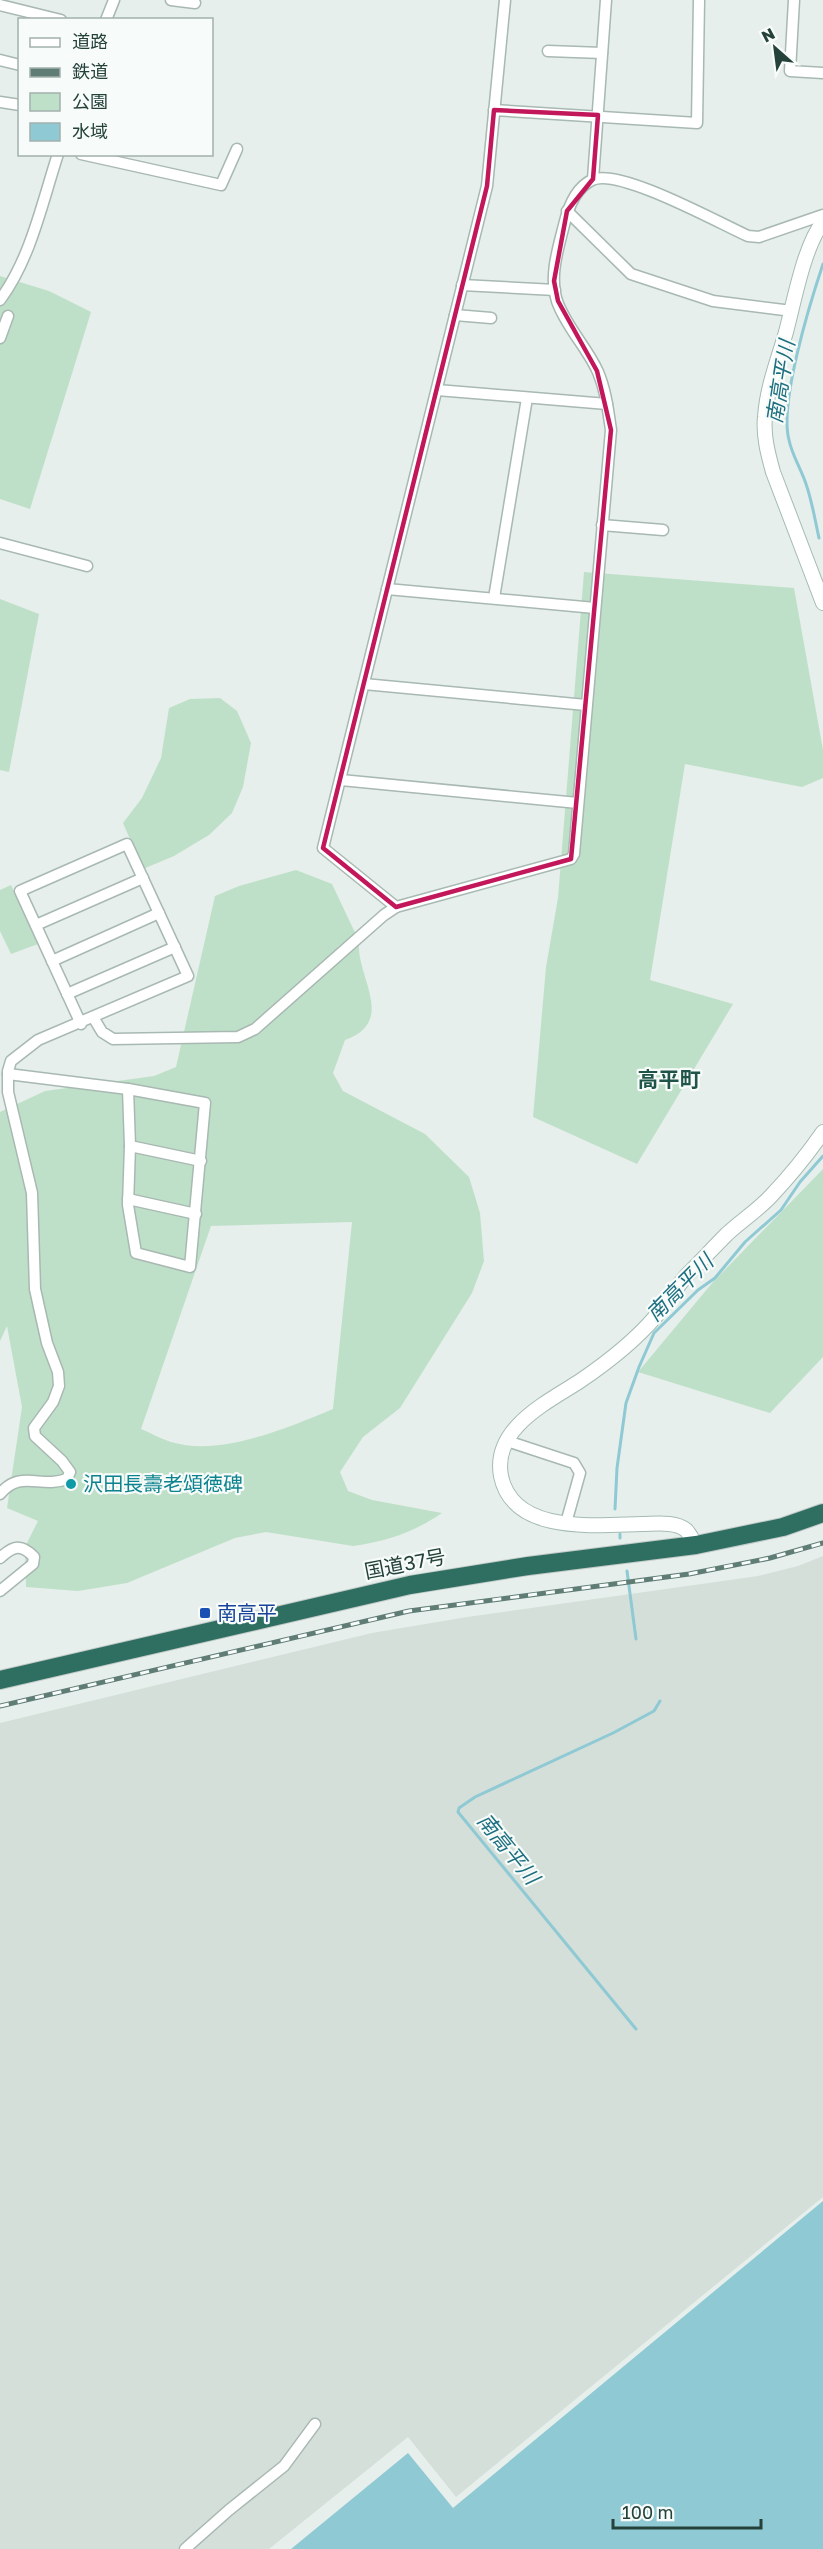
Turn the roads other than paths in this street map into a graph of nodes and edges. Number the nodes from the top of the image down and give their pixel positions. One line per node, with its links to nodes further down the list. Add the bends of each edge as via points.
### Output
1 (114, 0): 10 (street)
2 (171, 0): 7 (street)
3 (505, 0): 18 (street)
4 (606, 0): 12 (street)
5 (699, 0): 19 (street, via 697,123)
6 (794, 0): 15 (street, via 790,71)
7 (195, 3)
8 (0, 5): 9 (street)
9 (53, 18)
10 (107, 18)
11 (548, 51): 12 (street)
12 (602, 53): 19 (street)
13 (0, 60): 14 (street)
14 (18, 64)
15 (823, 73)
16 (0, 102): 17 (street)
17 (18, 105)
18 (494, 110): 19 (street); 27 (street, via 487,186)
19 (598, 115): 23 (street)
20 (237, 150): 22 (street, via 221,185)
21 (57, 156): 29 (street, via 26,254)
22 (90, 156)
23 (593, 179): 24 (street, via 572,199); 25 (street, via 610,177 626,181 748,236 759,237)
24 (567, 211): 28 (street, via 555,266); 30 (street, via 631,274 713,301)
25 (823, 215)
26 (823, 222): 30 (street, via 807,257)
27 (462, 285): 28 (street); 31 (street)
28 (555, 290): 37 (street, via 565,316 597,371)
29 (0, 300)
30 (792, 311): 44 (street, via 764,422 773,472)
31 (455, 315): 33 (street); 35 (street)
32 (8, 316): 34 (street)
33 (491, 318)
34 (0, 338)
35 (437, 390): 36 (street); 42 (street)
36 (527, 398): 37 (street); 43 (street)
37 (607, 404): 38 (street, via 611,430)
38 (602, 525): 39 (street); 45 (street)
39 (663, 530)
40 (0, 543): 41 (street)
41 (87, 566)
42 (387, 589): 43 (street); 46 (street)
43 (494, 598): 45 (street)
44 (823, 603)
45 (595, 608): 47 (street)
46 (364, 684): 47 (street); 48 (street)
47 (586, 705): 49 (street)
48 (341, 780): 49 (street); 51 (street, via 323,848)
49 (578, 803): 51 (street, via 571,859)
50 (143, 878): 52 (street); 53 (street); 53 (street, via 127,844 20,891)
51 (396, 907): 57 (street, via 255,1029 238,1037 113,1039 102,1032)
52 (159, 913): 54 (street); 55 (street)
53 (36, 925): 55 (street)
54 (175, 947): 56 (street); 57 (street, via 188,976)
55 (52, 961): 56 (street)
56 (67, 994): 58 (street)
57 (93, 1017): 58 (street)
58 (81, 1024): 59 (street, via 38,1040 21,1051 11,1061)
59 (8, 1074): 60 (street); 67 (street, via 8,1092 32,1193 35,1289 58,1372 59,1386 53,1402 34,1428 35,1436 70,1472 67,1479 56,1483 8,1484)
60 (128, 1089): 62 (street); 63 (street, via 205,1103)
61 (823, 1132): 66 (street, via 800,1165 685,1277 626,1347 520,1423)
62 (130, 1146): 63 (street); 64 (street)
63 (201, 1161): 65 (street)
64 (128, 1199): 65 (street); 65 (street, via 136,1253 190,1268)
65 (196, 1214)
66 (507, 1441): 69 (street, via 500,1468 513,1502 537,1518); 69 (street, via 574,1463 580,1473)
67 (0, 1494)
68 (823, 1513): 70 (highway, 国道37号, via 783,1527)
69 (566, 1523): 70 (street, via 669,1524 685,1530)
70 (696, 1545): 73 (highway, 国道37号, via 442,1579)
71 (0, 1558): 72 (street, via 18,1546 25,1547 34,1557 33,1564)
72 (0, 1591)
73 (0, 1680)
74 (315, 2424): 75 (street, via 284,2466)
75 (185, 2549)

